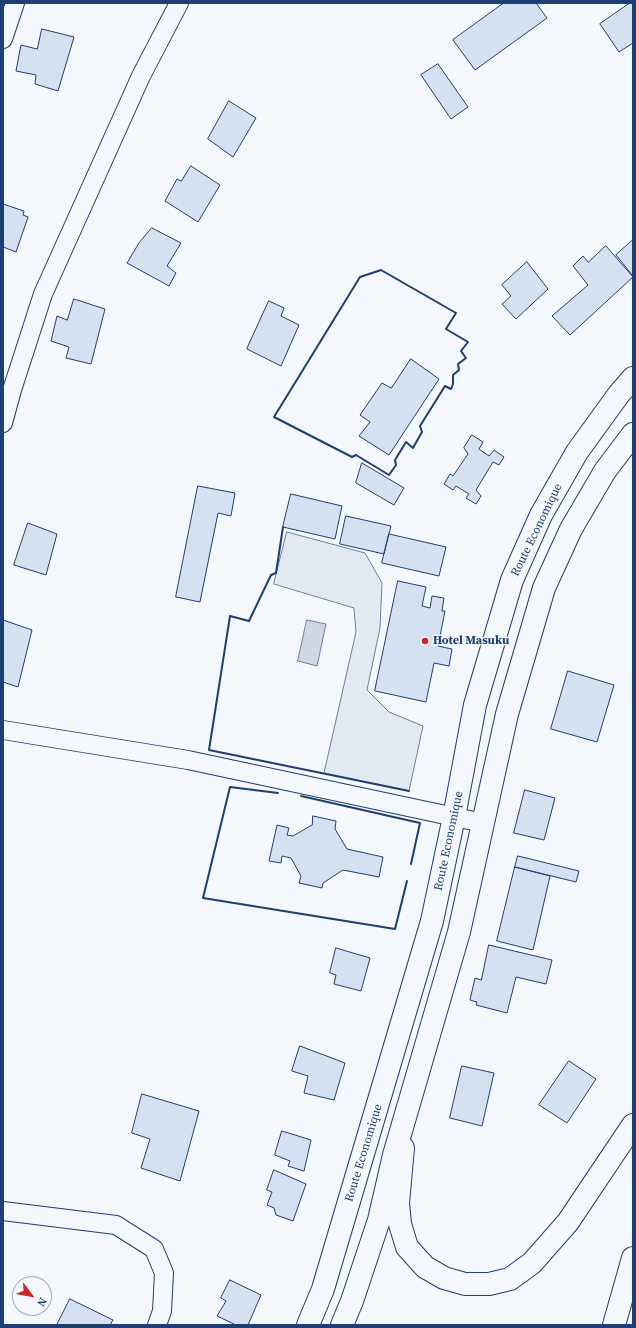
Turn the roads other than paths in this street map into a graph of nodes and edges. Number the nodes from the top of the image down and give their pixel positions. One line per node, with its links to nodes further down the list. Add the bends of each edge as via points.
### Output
1 (15, 3): 3 (street)
2 (179, 3): 5 (street, via 141,76 43,294)
3 (3, 39)
4 (633, 378): 8 (main road, Route Economique, via 578,452 541,516 512,580 475,705)
5 (3, 423)
6 (633, 434): 9 (main road, via 605,471 570,529 544,588 507,714)
7 (3, 730): 8 (street, via 188,760)
8 (454, 817): 9 (street); 15 (main road, Route Economique, via 432,921 323,1289)
9 (483, 823): 10 (main road, via 459,932)
10 (407, 1111): 11 (main road, via 398,1203 400,1224 407,1247 425,1267 444,1278 465,1284 489,1284 510,1279 532,1263 568,1222); 16 (main road, via 379,1220)
11 (633, 1125)
12 (3, 1211): 14 (street, via 116,1225 154,1249 164,1273 162,1311)
13 (633, 1258): 17 (main road)
14 (157, 1325)
15 (308, 1325)
16 (342, 1325)
17 (614, 1325)

